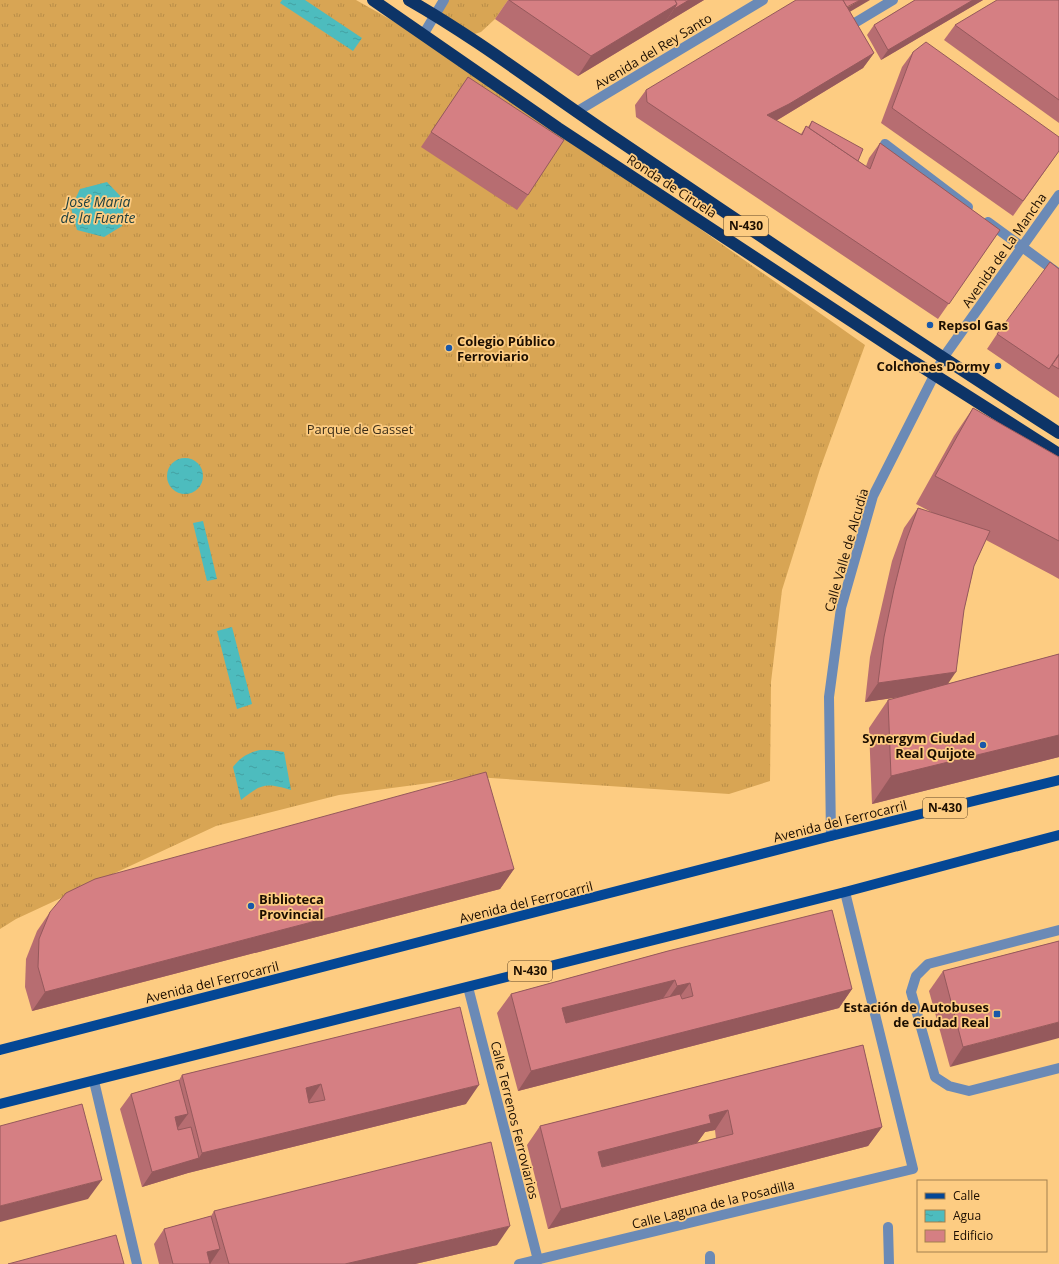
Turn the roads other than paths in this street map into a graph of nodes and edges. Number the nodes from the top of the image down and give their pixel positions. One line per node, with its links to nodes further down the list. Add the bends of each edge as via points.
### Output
1 (373, 0): 8 (highway, Ronda de Ciruela / N-430)
2 (409, 0): 6 (highway, Ronda de Ciruela / N-430)
3 (444, 0): 6 (street)
4 (763, 0): 9 (street, Avenida del Rey Santo)
5 (893, 0): 7 (street)
6 (436, 15): 8 (street); 9 (highway, Ronda de Ciruela / N-430)
7 (848, 27)
8 (423, 35): 15 (highway, Ronda de Ciruela / N-430, via 558,128)
9 (576, 112): 14 (highway, Ronda de Ciruela / N-430)
10 (885, 144): 12 (street)
11 (1059, 195): 12 (street, Avenida de La Mancha)
12 (1022, 248): 13 (street); 14 (street, Avenida de La Mancha)
13 (1059, 274)
14 (943, 358): 15 (street, Calle Valle de Alcudia); 16 (highway, Ronda de Ciruela / N-430)
15 (935, 375): 17 (highway, Ronda de Ciruela / N-430); 20 (street, Calle Valle de Alcudia, via 873,496 841,608 829,697)
16 (1059, 433)
17 (1059, 454)
18 (1059, 780): 20 (main road, Avenida del Ferrocarril / N-430)
19 (1059, 835): 21 (main road, N-430)
20 (831, 836): 24 (main road, Avenida del Ferrocarril / N-430)
21 (845, 892): 23 (main road, N-430); 29 (street, Calle Laguna de la Posadilla, via 913,1169)
22 (1059, 930): 25 (street, via 928,964 916,976 911,992 934,1076 949,1086 969,1091)
23 (468, 987): 26 (main road, N-430); 29 (street, Calle Terrenos Ferroviarios)
24 (0, 1050)
25 (1059, 1068)
26 (94, 1081): 27 (main road, N-430); 30 (street)
27 (0, 1104)
28 (888, 1227): 32 (street)
29 (538, 1260): 31 (street, Calle Laguna de la Posadilla)
30 (137, 1264)
31 (519, 1264)
32 (889, 1264)

